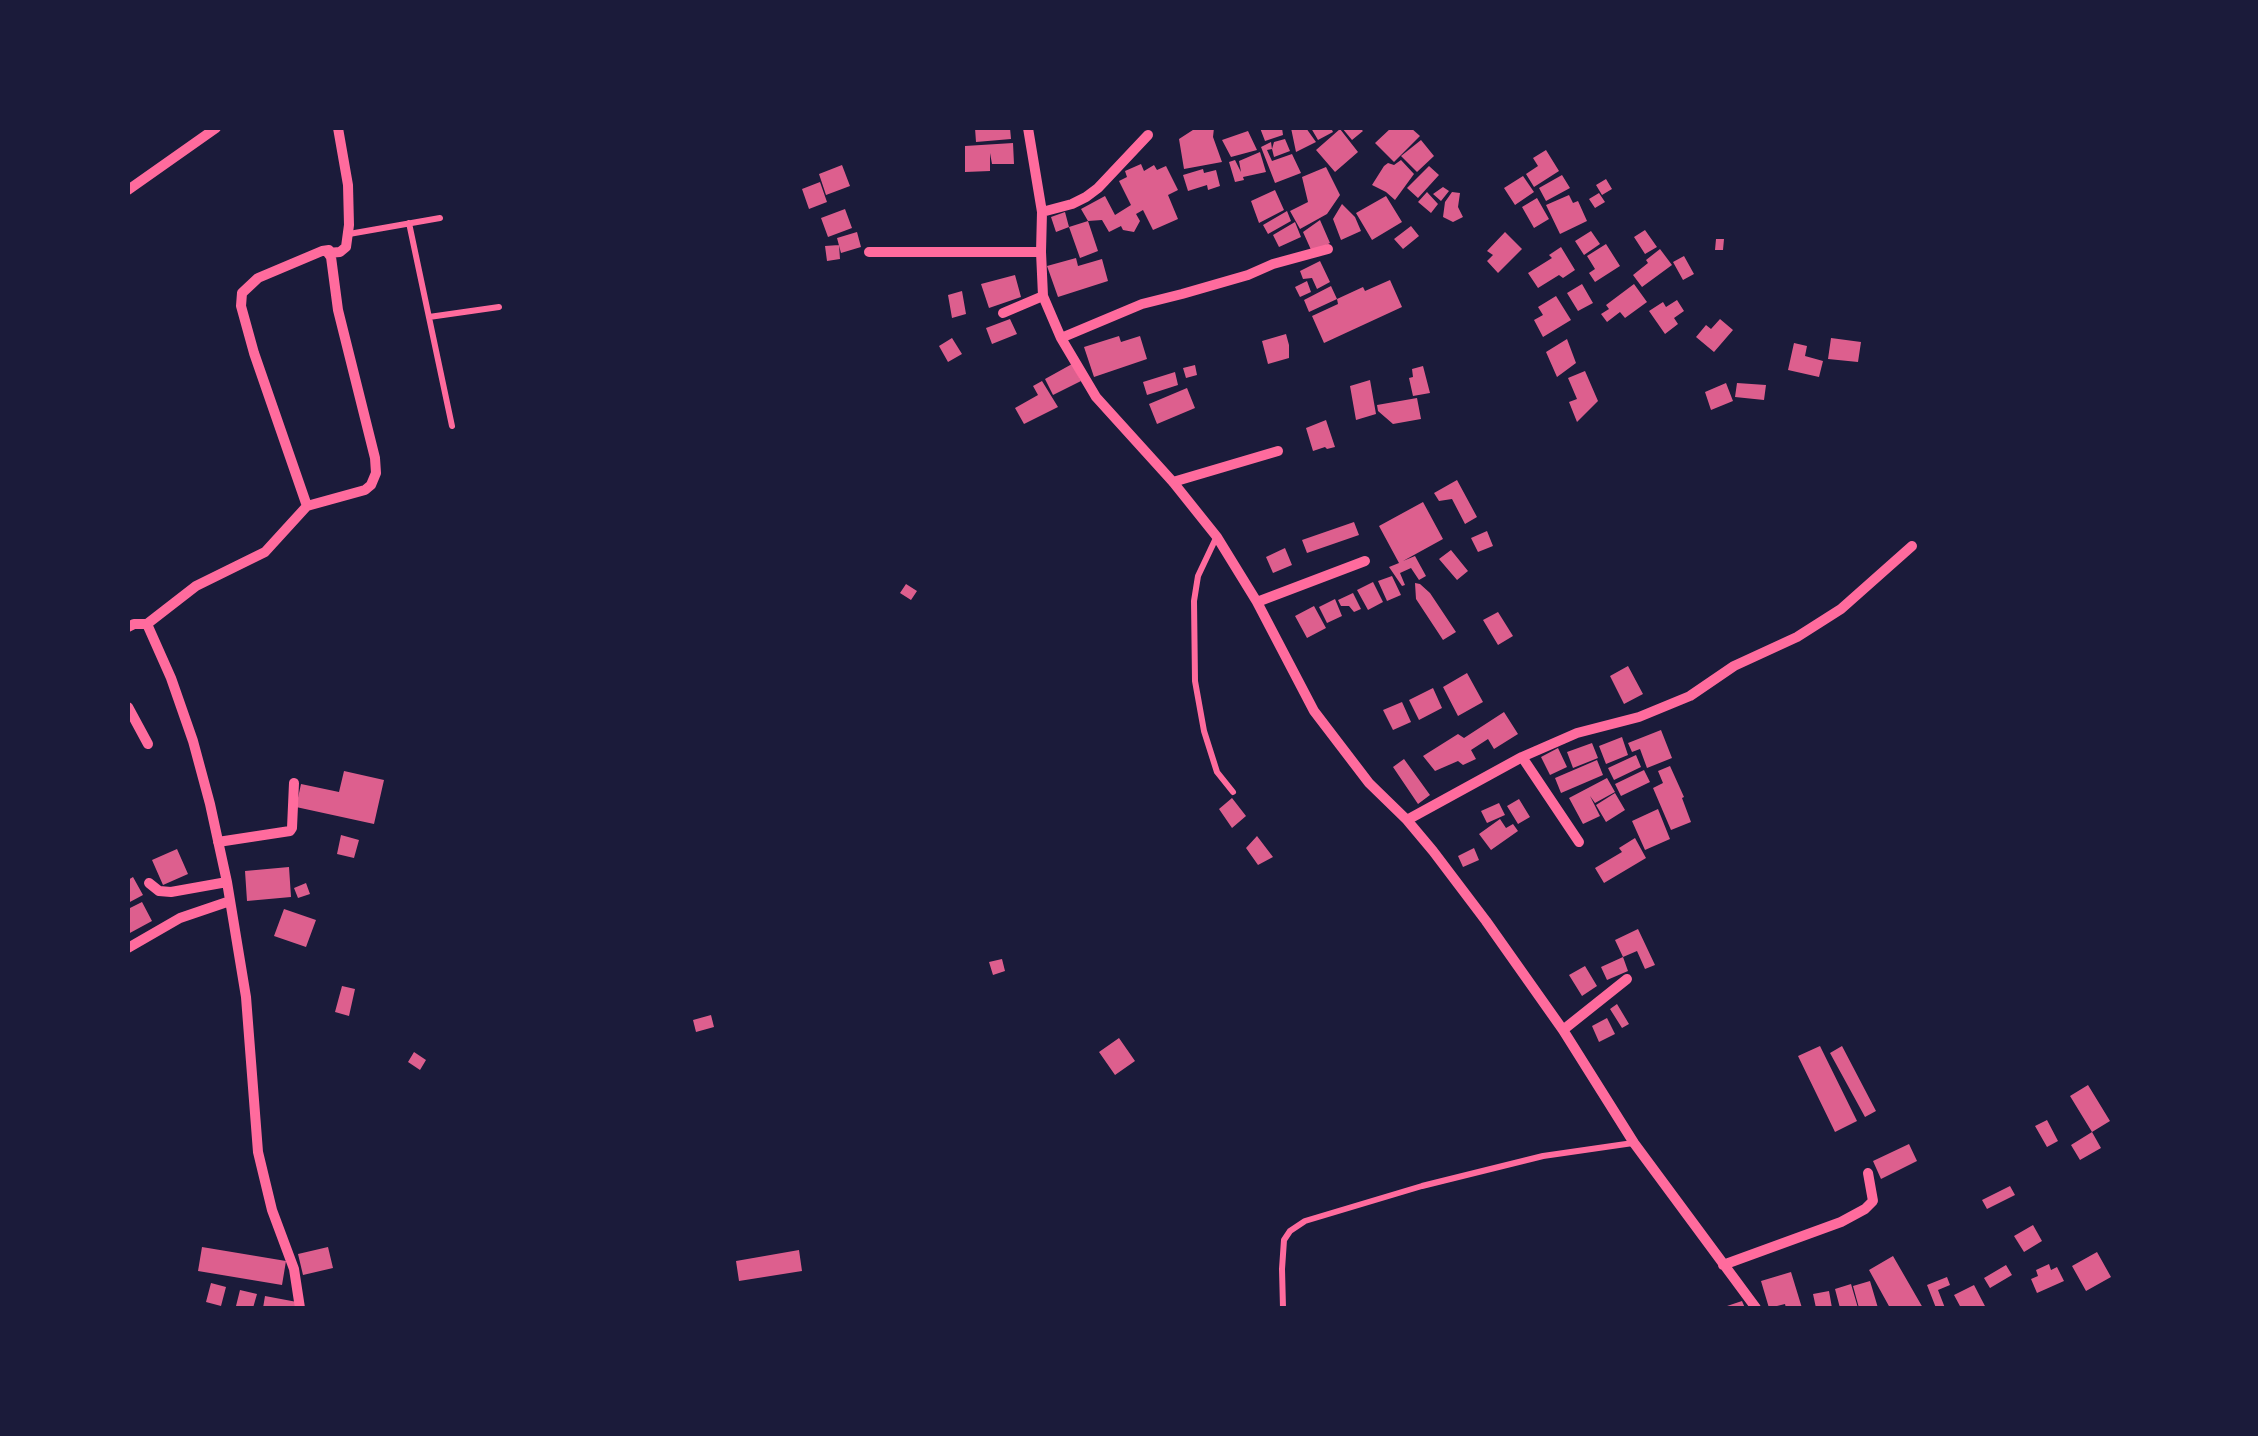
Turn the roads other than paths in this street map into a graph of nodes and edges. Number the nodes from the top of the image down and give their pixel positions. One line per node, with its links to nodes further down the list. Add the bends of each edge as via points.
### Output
1 (216, 128): 5 (street)
2 (338, 128): 9 (street)
3 (1028, 128): 6 (street)
4 (1148, 134): 6 (street, via 1086,197)
5 (128, 190)
6 (1042, 212): 12 (street)
7 (440, 218): 8 (lane)
8 (409, 223): 9 (lane); 17 (lane)
9 (349, 234): 13 (street, via 346,248)
10 (1328, 249): 18 (street, via 1142,304)
11 (869, 252): 12 (street)
12 (1041, 252): 14 (street)
13 (328, 253): 22 (street, via 376,473 365,490); 22 (street, via 258,278 242,293 248,336)
14 (1043, 296): 16 (street); 18 (street)
15 (499, 306): 17 (lane)
16 (1004, 314)
17 (429, 317): 19 (lane)
18 (1061, 338): 21 (street, via 1096,397)
19 (452, 426)
20 (1278, 451): 21 (street)
21 (1172, 482): 23 (street)
22 (307, 506): 27 (street, via 266,552 196,586)
23 (1217, 537): 26 (street); 33 (lane, via 1196,588 1195,681 1217,772)
24 (1912, 546): 31 (street, via 1841,608 1690,696)
25 (1364, 561): 26 (street)
26 (1257, 602): 34 (street, via 1314,711)
27 (147, 624): 28 (street); 35 (street, via 193,741)
28 (128, 627)
29 (128, 707): 30 (street)
30 (148, 744)
31 (1522, 757): 34 (street); 36 (street)
32 (294, 784): 35 (street, via 290,831)
33 (1232, 792)
34 (1407, 820): 42 (street)
35 (218, 842): 37 (street)
36 (1579, 842)
37 (227, 882): 38 (street, via 171,892); 39 (street)
38 (149, 883)
39 (230, 902): 40 (street, via 180,918); 46 (street, via 246,997 258,1152)
40 (128, 948)
41 (1628, 978): 42 (street)
42 (1563, 1030): 43 (street)
43 (1634, 1143): 45 (street); 47 (lane, via 1543,1156 1305,1220 1284,1240)
44 (1868, 1173): 45 (street, via 1873,1201 1866,1209)
45 (1724, 1265): 48 (street)
46 (300, 1308)
47 (1283, 1308)
48 (1756, 1308)

